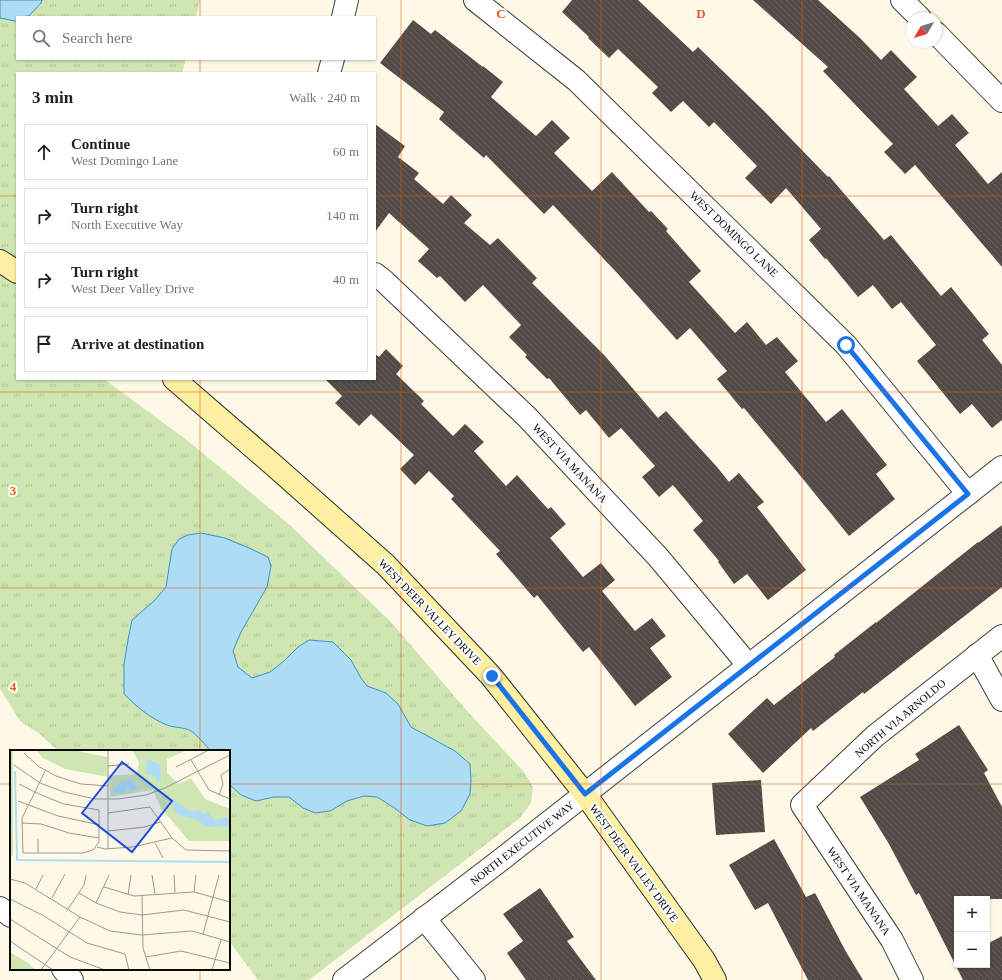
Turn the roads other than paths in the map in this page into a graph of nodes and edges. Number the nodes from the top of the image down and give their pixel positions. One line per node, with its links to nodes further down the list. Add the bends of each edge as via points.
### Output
1 (347, 0): 5 (street)
2 (475, 0): 15 (street, WEST DOMINGO LANE, via 576,80 846,345)
3 (902, 0): 4 (street)
4 (914, 12)
5 (343, 16)
6 (942, 39): 9 (street)
7 (333, 60): 8 (street)
8 (329, 72)
9 (1002, 101)
10 (0, 261): 11 (street)
11 (16, 271)
12 (376, 275): 18 (street, WEST VIA MANANA, via 527,417 658,557)
13 (175, 380): 20 (street, WEST DEER VALLEY DRIVE, via 386,566 492,676)
14 (1002, 467): 15 (street, NORTH EXECUTIVE WAY)
15 (968, 494): 18 (street, NORTH EXECUTIVE WAY)
16 (1002, 636): 17 (street, NORTH VIA ARNOLDO)
17 (977, 655): 19 (street); 21 (street, NORTH VIA ARNOLDO, via 875,736)
18 (749, 666): 20 (street, NORTH EXECUTIVE WAY)
19 (1002, 700)
20 (585, 794): 24 (street, NORTH EXECUTIVE WAY); 29 (street, WEST DEER VALLEY DRIVE)
21 (802, 805): 30 (street, WEST VIA MANANA, via 892,940)
22 (0, 908): 23 (street)
23 (10, 915)
24 (424, 918): 27 (street, NORTH EXECUTIVE WAY); 28 (street)
25 (64, 970): 26 (street)
26 (72, 980)
27 (344, 980)
28 (474, 980)
29 (716, 980)
30 (912, 980)

